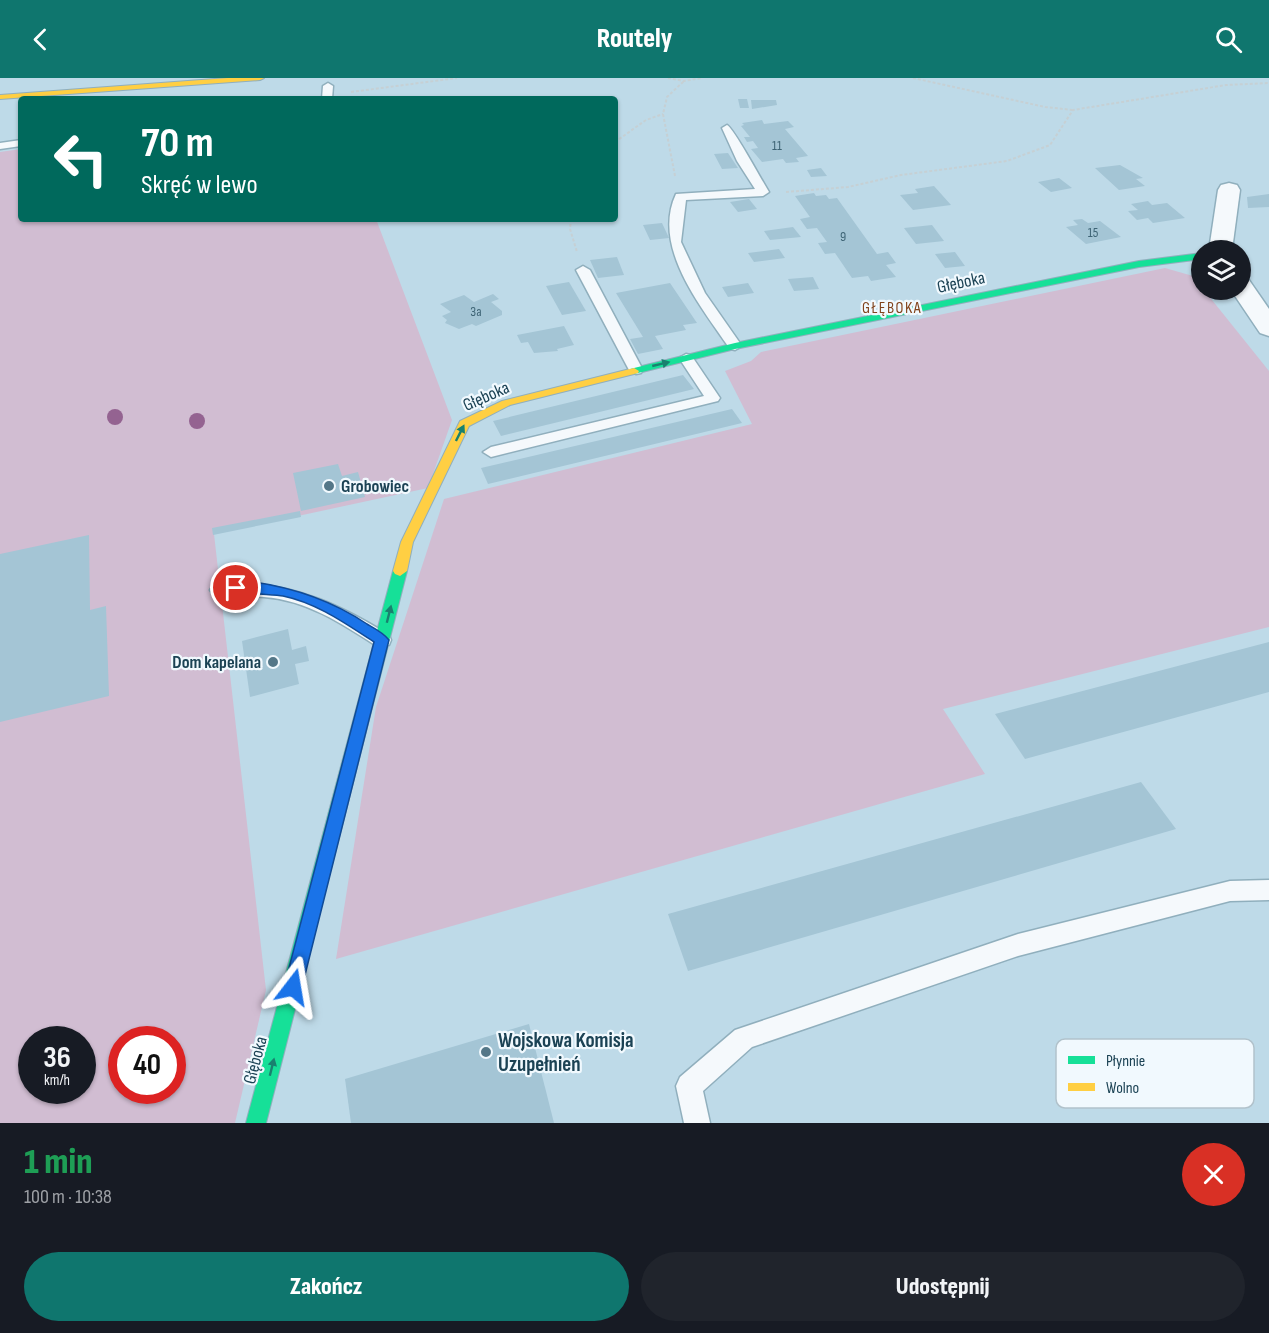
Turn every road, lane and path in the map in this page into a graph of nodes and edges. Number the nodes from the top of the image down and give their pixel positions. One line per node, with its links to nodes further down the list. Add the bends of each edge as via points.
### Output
1 (260, 78): 9 (street)
2 (458, 78): 8 (path)
3 (668, 78): 6 (path)
4 (702, 78): 6 (path)
5 (913, 78): 10 (path)
6 (684, 81): 11 (path, via 666,96)
7 (1269, 83): 10 (path, via 1226,85)
8 (328, 93)
9 (0, 97)
10 (1073, 110): 17 (path, via 1050,145 1007,161 901,175 848,187)
11 (663, 114): 13 (path, via 646,120); 18 (path)
12 (727, 128): 17 (lane)
13 (618, 140)
14 (18, 143): 15 (lane)
15 (0, 146)
16 (1229, 190): 20 (street)
17 (763, 192): 18 (lane)
18 (680, 197): 25 (lane, via 675,242 698,292)
19 (571, 222): 22 (path)
20 (1222, 240)
21 (1191, 257): 25 (street, Głęboka, via 1139,264)
22 (583, 270): 27 (lane)
23 (1250, 300): 24 (street)
24 (1269, 328)
25 (735, 346): 26 (street, Głęboka)
26 (686, 358): 27 (street, Głęboka, one-way to 26); 28 (lane, via 713,398)
27 (636, 370): 30 (street, Głęboka, one-way to 27, via 407,542 464,424 506,403)
28 (490, 452)
29 (219, 590): 30 (lane, via 254,587 286,592 344,616)
30 (382, 640): 32 (street, Głęboka, one-way to 30)
31 (1269, 890): 33 (lane, via 1230,891 1018,945 744,1038 689,1086)
32 (256, 1123)
33 (696, 1123)

